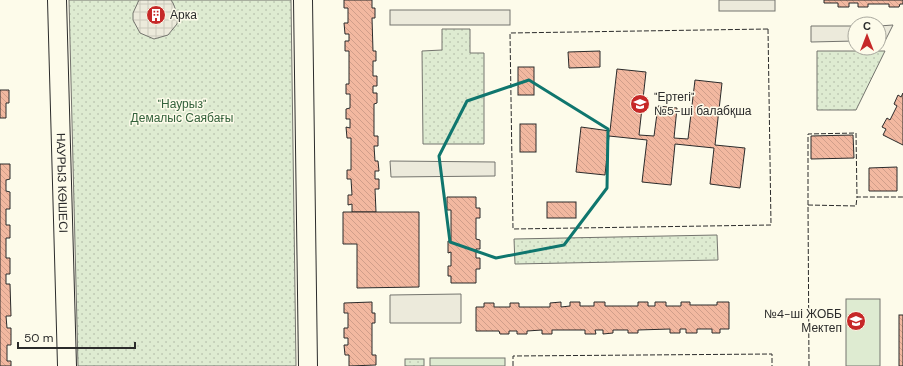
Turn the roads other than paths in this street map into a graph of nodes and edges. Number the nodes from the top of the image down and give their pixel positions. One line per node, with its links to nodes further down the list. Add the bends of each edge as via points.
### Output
1 (58, 0): 3 (street, НАУРЫЗ КӨШЕСІ)
2 (303, 0): 4 (street)
3 (67, 366)
4 (308, 366)

